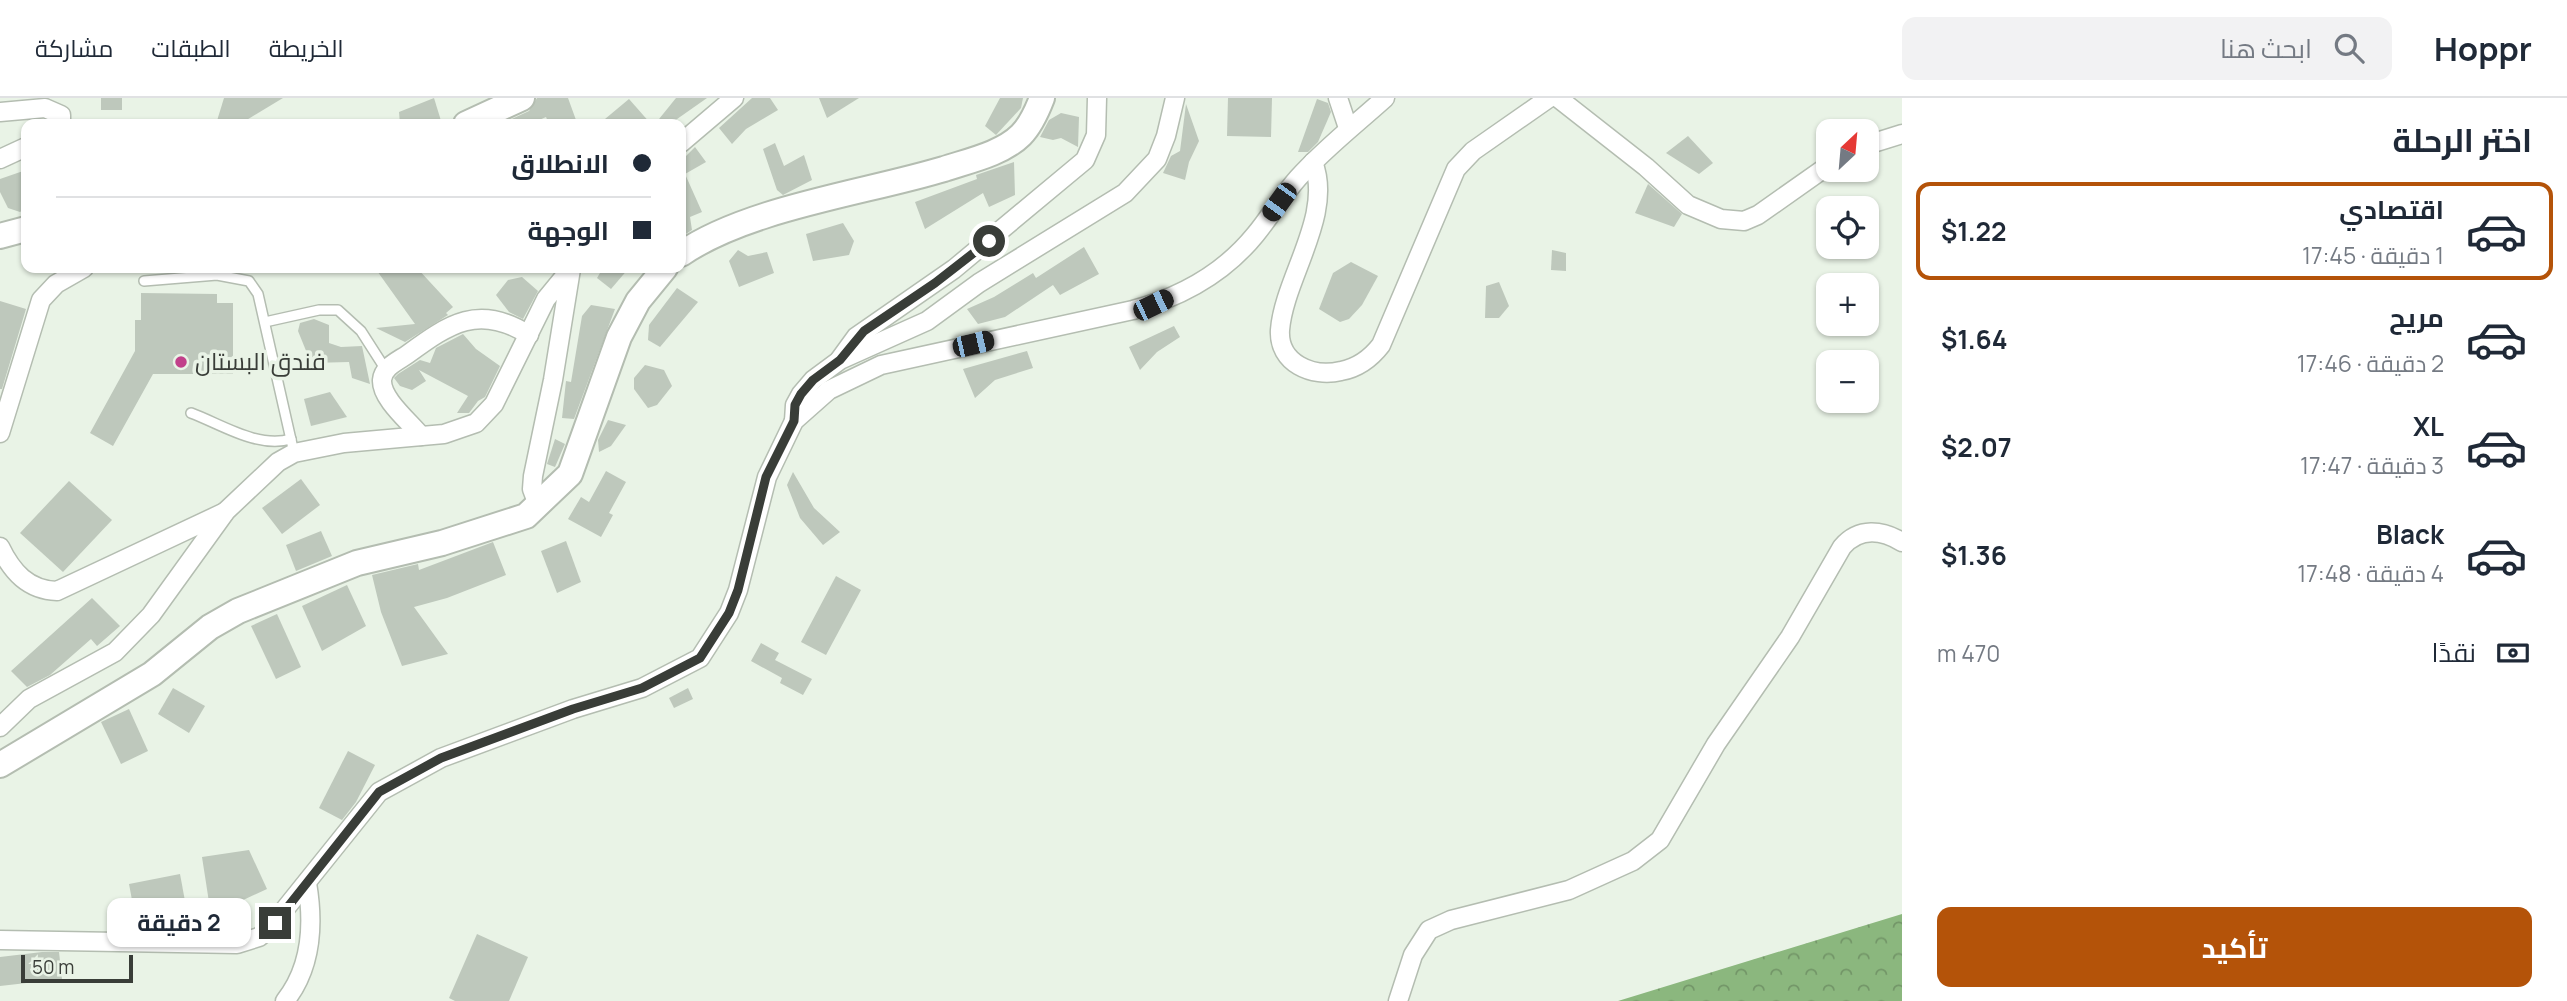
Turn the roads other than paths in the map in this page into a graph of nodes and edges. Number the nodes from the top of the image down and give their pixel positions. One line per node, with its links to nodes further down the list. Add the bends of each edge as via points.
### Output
1 (522, 98): 12 (street)
2 (734, 98): 15 (street)
3 (1042, 98): 23 (street, via 1030,124 1010,144 973,160 735,227)
4 (1097, 98): 32 (street, via 1097,135 1085,160 954,269 864,331)
5 (1175, 98): 31 (street, via 1157,159 1125,193 927,321)
6 (1339, 98): 13 (street)
7 (1385, 98): 13 (street)
8 (1549, 98): 19 (street, via 1473,151 1456,169 1381,345 1362,363 1340,372 1300,366 1290,359 1281,340 1283,317 1315,211)
9 (1558, 98): 20 (street, via 1688,205 1721,219 1745,220 1758,215)
10 (0, 112): 11 (street, via 53,109)
11 (61, 119)
12 (477, 119)
13 (1348, 128): 19 (street)
14 (1902, 134): 16 (street)
15 (686, 139)
16 (1880, 141)
17 (21, 149): 18 (street)
18 (0, 159)
19 (1313, 162): 33 (street, via 1227,264 1153,305)
20 (1816, 174)
21 (21, 230): 22 (street)
22 (0, 236)
23 (686, 252)
24 (75, 273): 35 (street, via 41,300)
25 (566, 273): 30 (street, via 551,290)
26 (569, 273): 42 (street, via 533,477)
27 (660, 273): 42 (street, via 619,337 570,474)
28 (144, 281): 29 (lane, via 236,276 249,281 258,294)
29 (265, 322): 34 (lane, via 338,310 361,331); 41 (lane)
30 (529, 335): 34 (street, via 494,319 460,321 440,330); 40 (street, via 485,414 466,429)
31 (881, 343): 32 (street); 33 (street)
32 (840, 360): 38 (street, via 801,394)
33 (887, 363): 38 (street, via 829,390)
34 (386, 370): 40 (street, via 382,383 386,394)
35 (11, 397): 37 (street); 39 (street)
36 (191, 413): 41 (lane, via 246,435)
37 (0, 417)
38 (794, 421): 48 (street, via 766,477 729,613 700,658 642,688 573,709 415,771 379,792)
39 (0, 433)
40 (421, 436): 41 (street)
41 (293, 446): 43 (street)
42 (538, 505): 47 (street, via 514,521 357,563 238,611 209,627 152,674)
43 (226, 511): 45 (street, via 57,591 20,578); 46 (street, via 151,615 115,652 29,699)
44 (1902, 542): 51 (street, via 1873,532 1854,537 1842,547 1790,637 1740,706 1672,822 1648,853 1569,890 1451,920 1429,930 1413,955)
45 (0, 547)
46 (0, 727)
47 (0, 765)
48 (307, 883): 49 (street, via 265,933 237,944); 50 (street, via 311,919 307,955)
49 (0, 940)
50 (285, 1001)
51 (1398, 1001)

